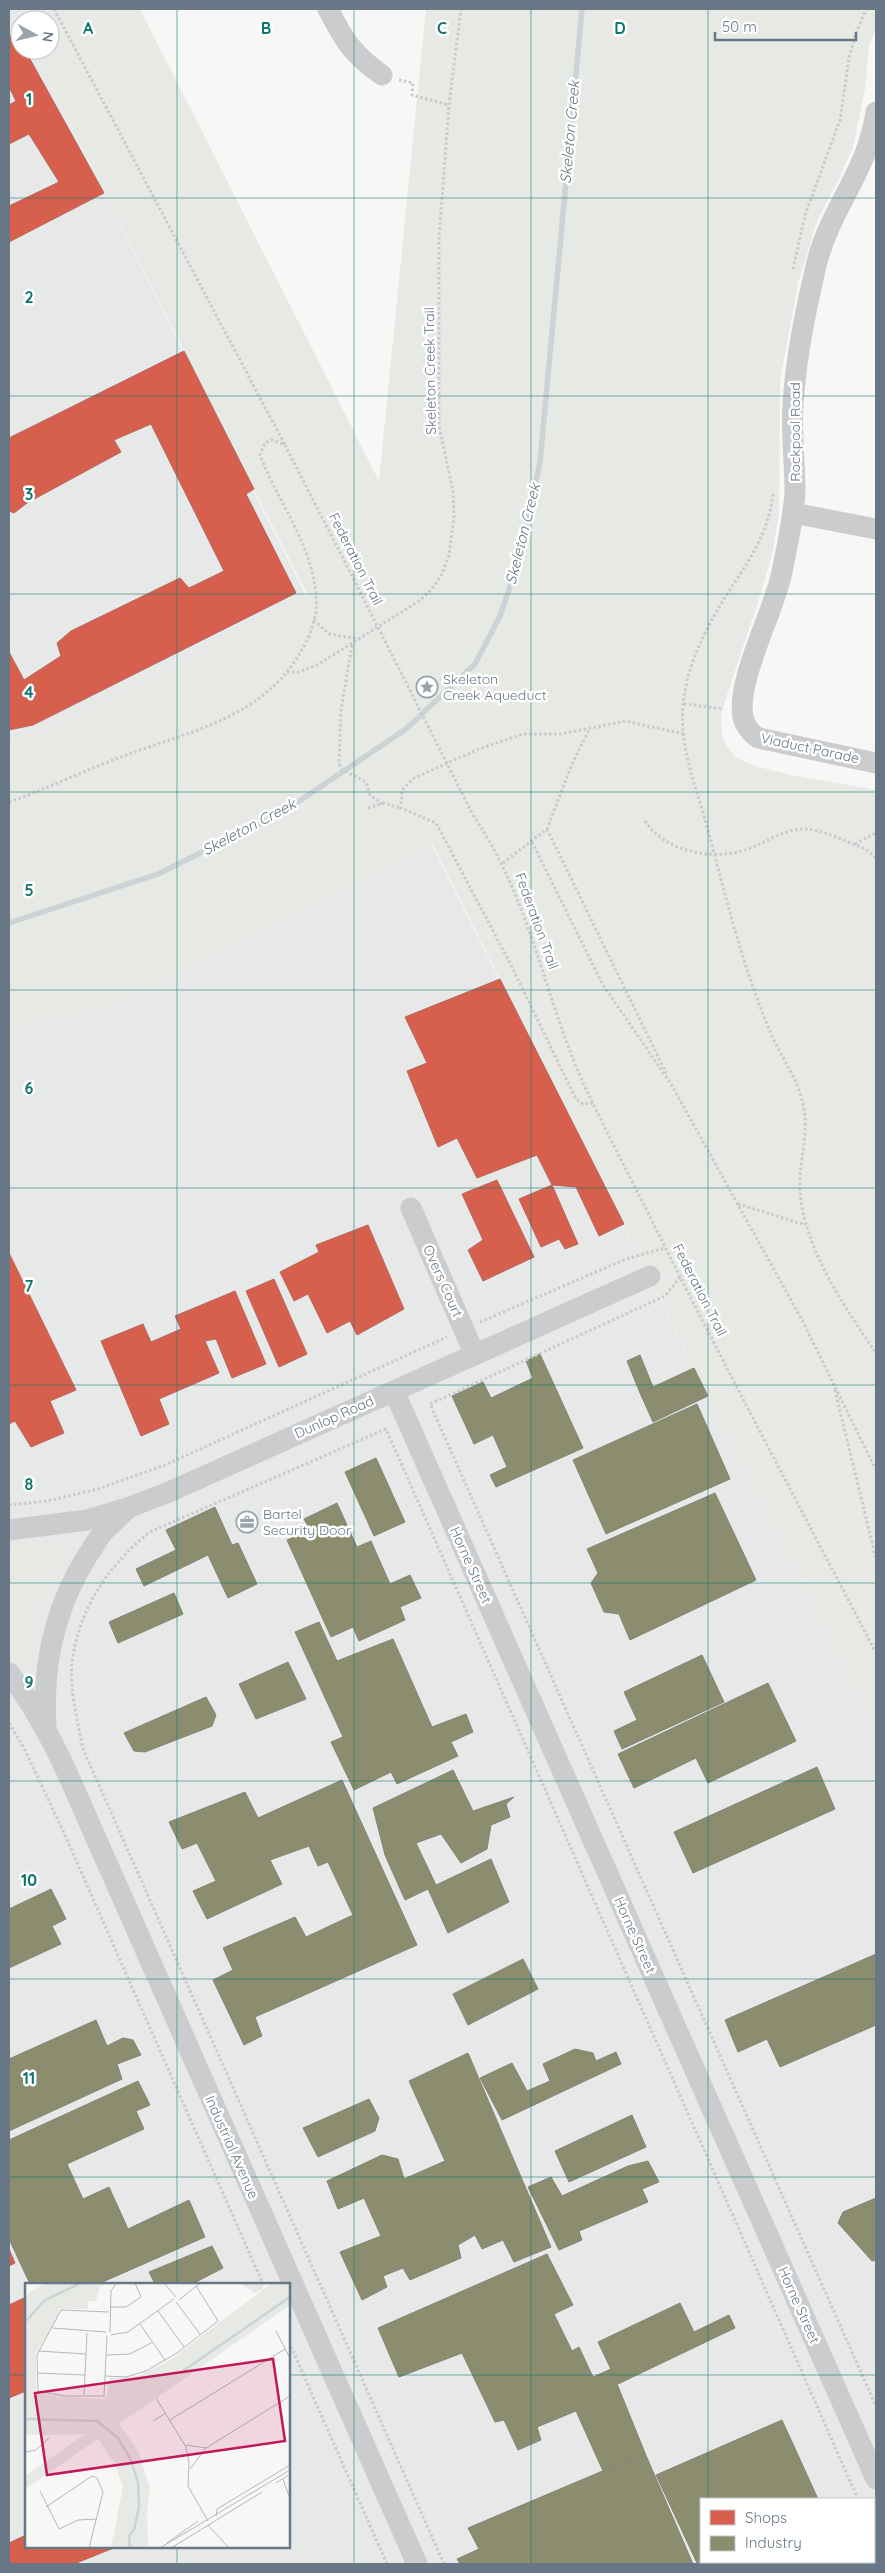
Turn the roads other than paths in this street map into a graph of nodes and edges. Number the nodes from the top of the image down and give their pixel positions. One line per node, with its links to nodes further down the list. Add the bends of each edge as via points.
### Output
1 (328, 9): 2 (street, via 360,60)
2 (382, 76)
3 (876, 112): 4 (street, Rockpool Road, via 863,163 824,238 804,318 793,405)
4 (793, 513): 5 (street); 6 (street, Rockpool Road, via 778,588 753,657)
5 (876, 529)
6 (745, 720): 7 (street, Viaduct Parade, via 754,736 767,742)
7 (876, 763)
8 (411, 1208): 10 (street, Overs Court)
9 (650, 1276): 10 (street, Dunlop Road)
10 (474, 1353): 11 (street, Dunlop Road)
11 (394, 1390): 12 (street, Dunlop Road); 16 (street, Horne Street)
12 (130, 1507): 13 (street, Dunlop Road, via 87,1520); 15 (street, Industrial Avenue, via 103,1532 67,1594 54,1630 48,1664 44,1697)
13 (9, 1530)
14 (9, 1673): 15 (street, Industrial Avenue)
15 (47, 1730): 17 (street, Industrial Avenue)
16 (876, 2479)
17 (417, 2564)

